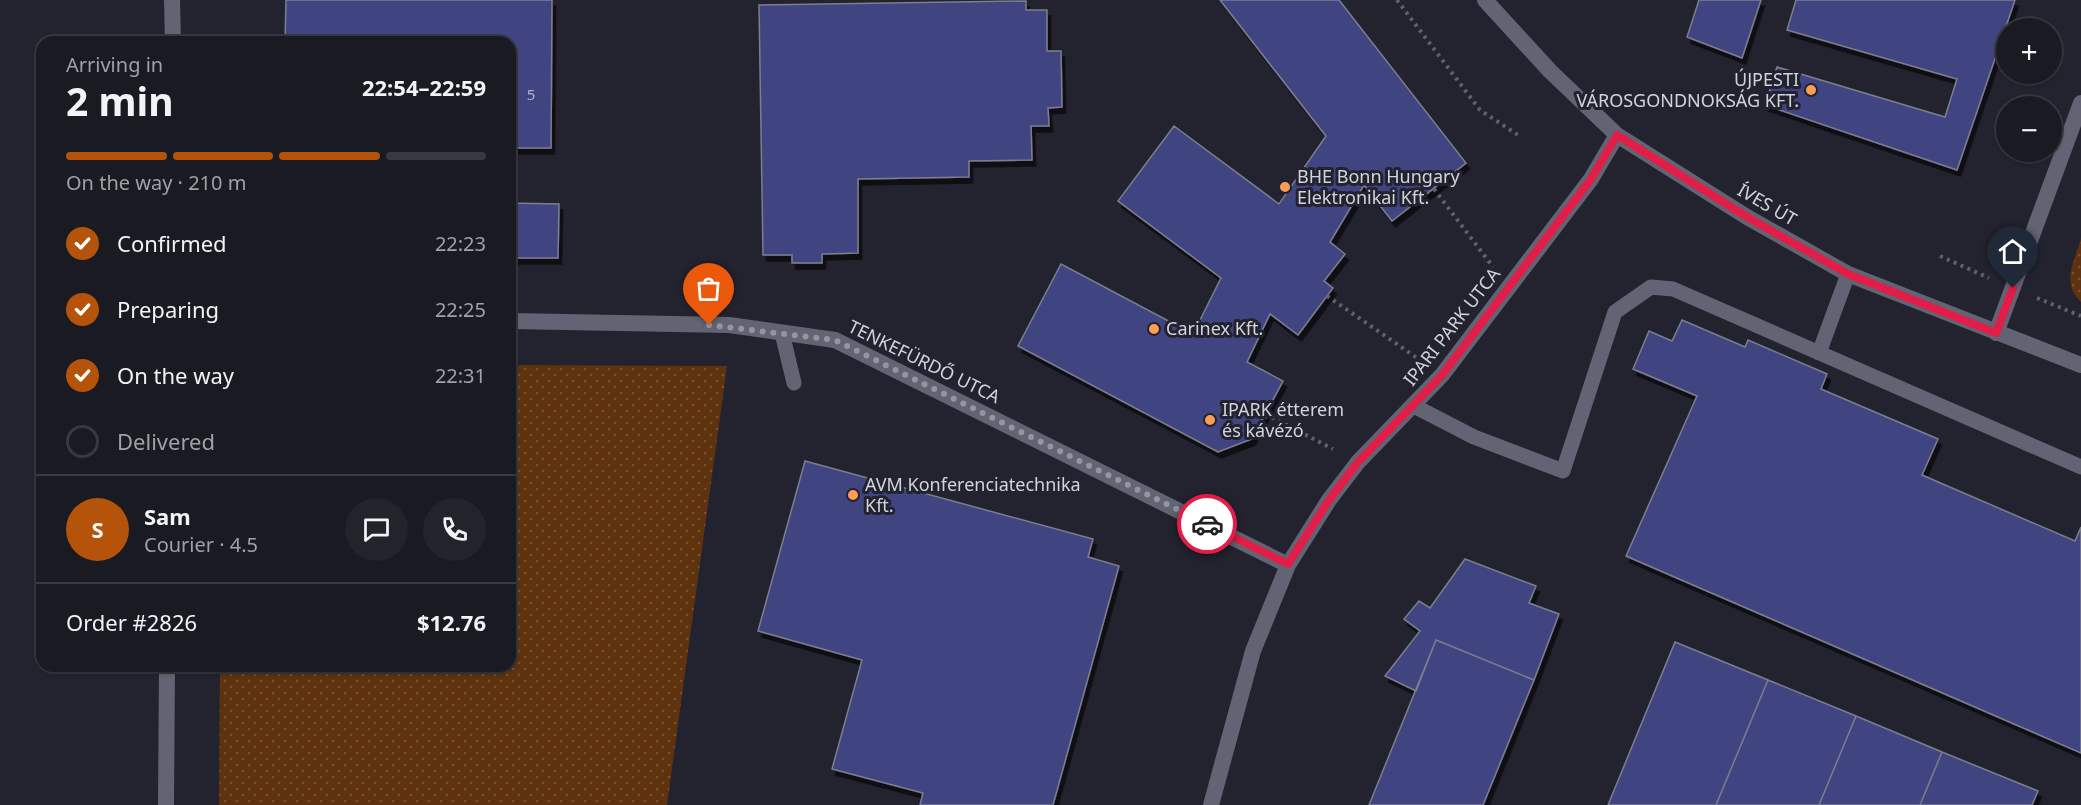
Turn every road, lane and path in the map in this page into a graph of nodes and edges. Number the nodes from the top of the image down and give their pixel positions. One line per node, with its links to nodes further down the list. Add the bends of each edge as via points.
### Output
1 (172, 0): 4 (street)
2 (1397, 0): 6 (path, via 1480,110)
3 (1485, 0): 7 (street, ÍVES ÚT, via 1550,71)
4 (173, 36)
5 (2081, 102): 14 (street)
6 (1518, 135)
7 (1617, 135): 9 (street, ÍVES ÚT, via 1747,217); 10 (street, IPARI PARK UTCA, via 1591,179)
8 (1434, 189): 10 (path)
9 (1848, 274): 14 (street, ÍVES ÚT); 15 (lane)
10 (1508, 287): 17 (street, IPARI PARK UTCA)
11 (1327, 296): 17 (path)
12 (516, 321): 13 (street, TENKEFÜRDŐ UTCA, via 729,325)
13 (782, 333): 18 (lane); 23 (street, TENKEFÜRDŐ UTCA, via 835,340)
14 (1996, 333): 16 (street, ÍVES ÚT)
15 (1819, 353): 19 (lane, via 1673,289 1651,287 1615,312 1563,471 1474,437); 22 (lane)
16 (2081, 365)
17 (1442, 375): 19 (street, IPARI PARK UTCA)
18 (794, 383)
19 (1414, 406): 21 (street, IPARI PARK UTCA)
20 (1264, 417): 21 (path)
21 (1358, 462): 23 (street, IPARI PARK UTCA)
22 (2081, 467)
23 (1288, 564): 26 (street, IPARI PARK UTCA, via 1253,651)
24 (167, 672): 25 (street)
25 (166, 805)
26 (1211, 805)

